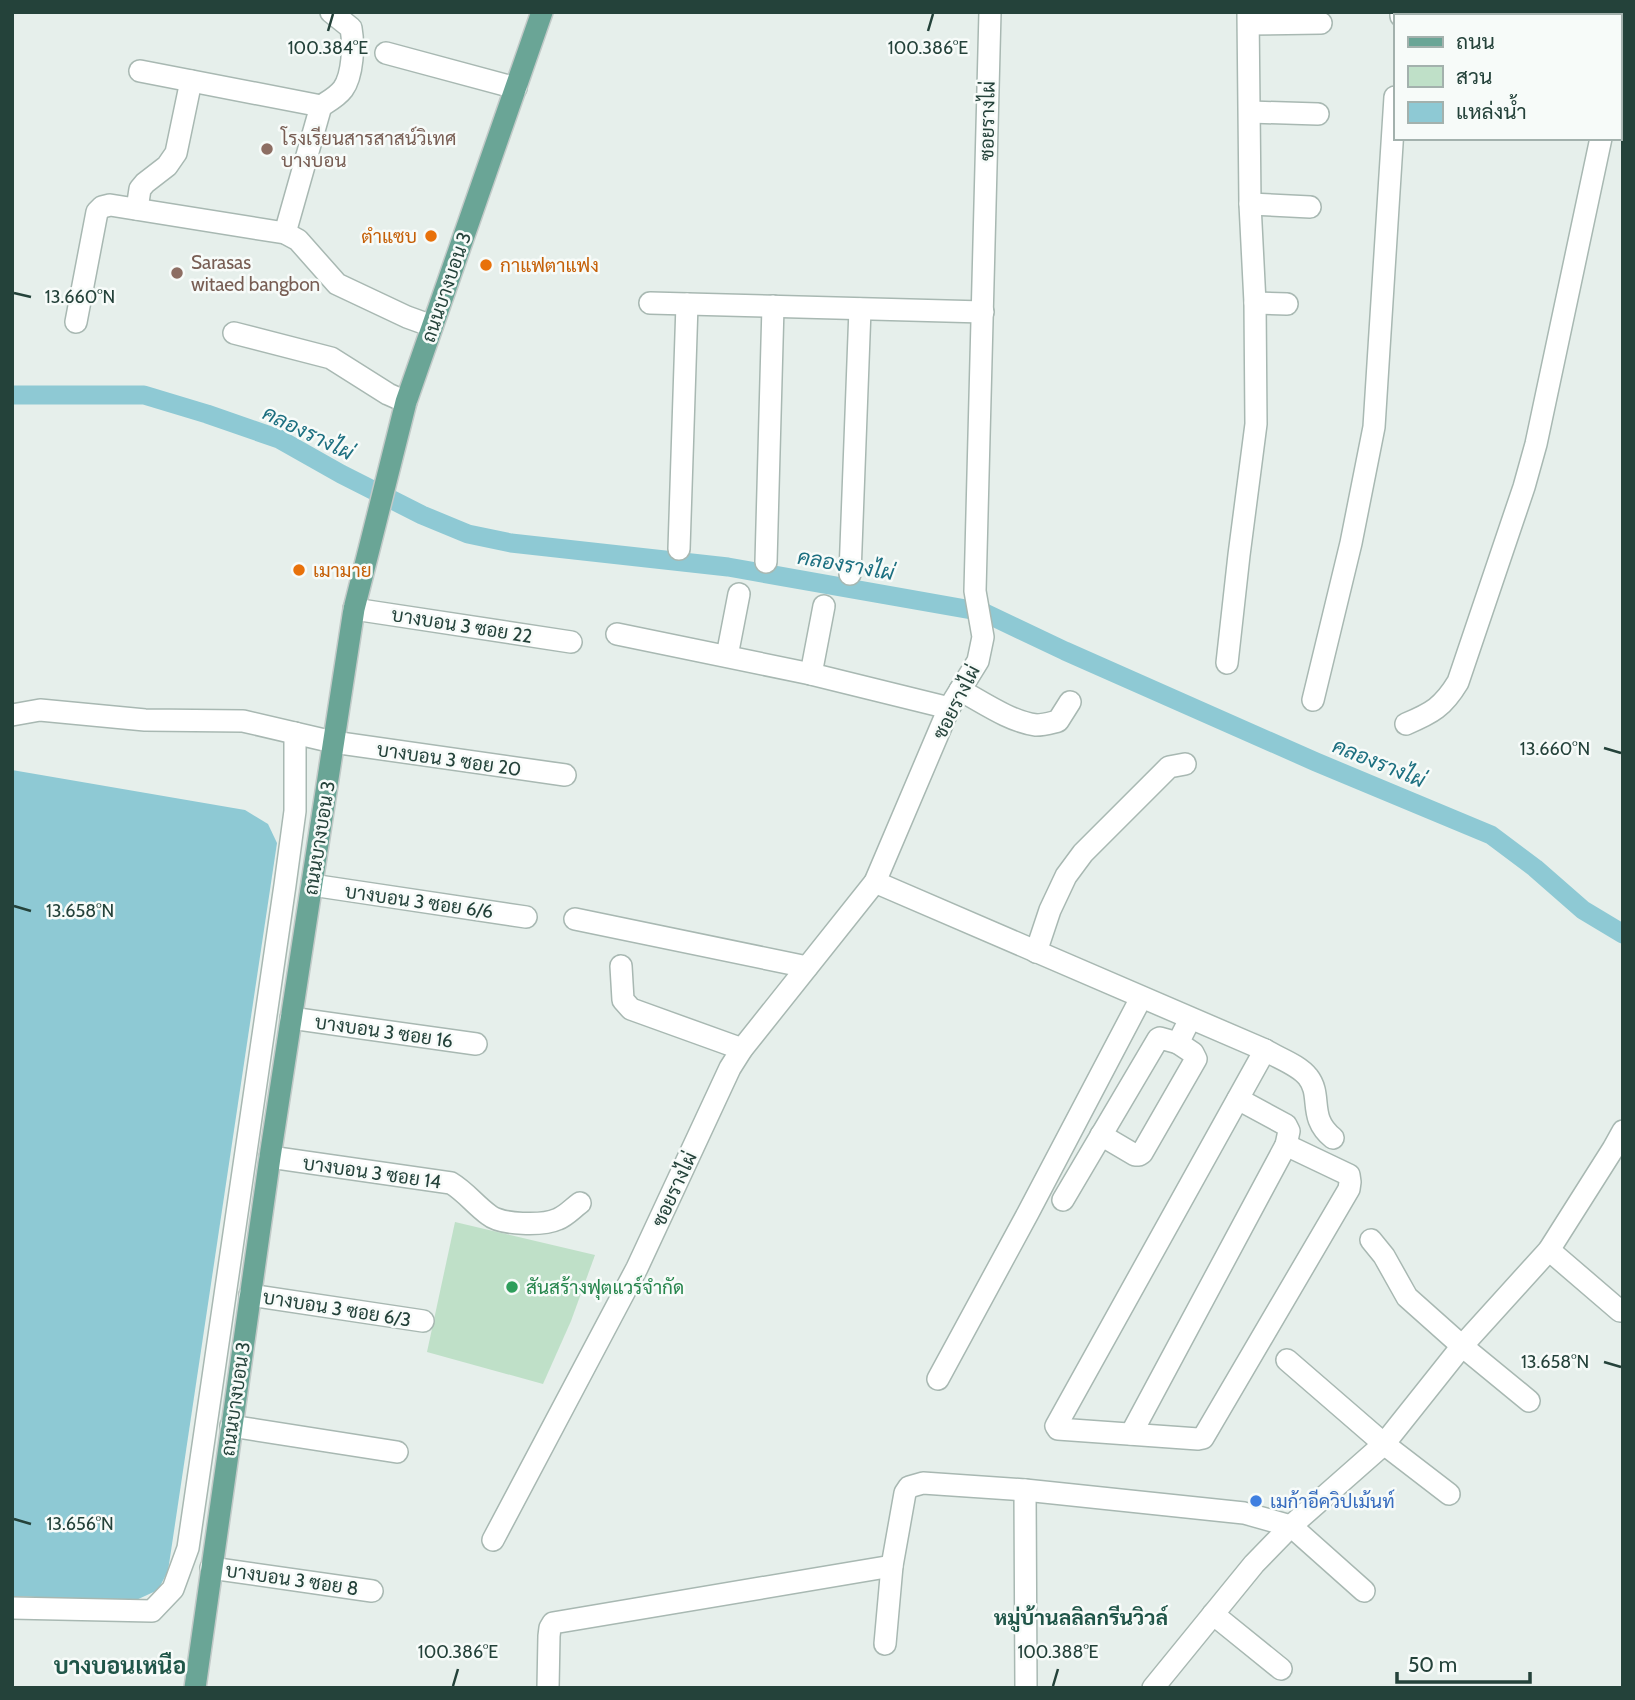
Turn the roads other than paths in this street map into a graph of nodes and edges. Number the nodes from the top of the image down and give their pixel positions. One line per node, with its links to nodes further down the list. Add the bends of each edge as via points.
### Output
1 (331, 12): 10 (street, via 351,28 352,55 345,85)
2 (542, 12): 9 (main road, ถนนบางบอน 3)
3 (990, 12): 25 (street, ซอยรางไผ่)
4 (1248, 18): 5 (street); 11 (street)
5 (1321, 23)
6 (386, 53): 9 (street)
7 (140, 71): 8 (street)
8 (191, 81): 10 (street); 17 (street, via 176,153 140,189)
9 (516, 88): 27 (main road, ถนนบางบอน 3)
10 (321, 106): 18 (street)
11 (1250, 112): 13 (street); 15 (street)
12 (1394, 113): 42 (street, via 1374,427)
13 (1318, 114)
14 (1601, 140): 45 (street, via 1524,487 1458,682 1438,709)
15 (1250, 204): 16 (street); 20 (street)
16 (1310, 207)
17 (137, 209): 18 (street); 26 (street, via 110,205 97,212)
18 (285, 233): 27 (street, via 298,240 337,284)
19 (650, 303): 21 (street)
20 (1255, 303): 22 (street); 39 (street, via 1256,424)
21 (687, 304): 23 (street); 30 (street)
22 (1287, 304)
23 (773, 306): 24 (street); 31 (street)
24 (860, 309): 25 (street); 32 (street)
25 (983, 312): 41 (street, ซอยรางไผ่, via 975,591 983,637 978,661)
26 (76, 322)
27 (432, 326): 29 (main road, ถนนบางบอน 3)
28 (234, 333): 29 (street, via 331,358)
29 (406, 402): 35 (main road, ถนนบางบอน 3)
30 (679, 549)
31 (766, 562)
32 (850, 574)
33 (739, 594): 38 (street)
34 (824, 606): 40 (street)
35 (354, 609): 37 (street, บางบอน 3 ซอย 22); 47 (main road, ถนนบางบอน 3)
36 (617, 634): 38 (street)
37 (571, 642)
38 (727, 656): 40 (street)
39 (1227, 663)
40 (811, 674): 41 (street)
41 (955, 699): 43 (street, via 1034,725 1058,721); 50 (street, ซอยรางไผ่)
42 (1313, 700)
43 (1070, 702)
44 (12, 715): 46 (street, บางบอน 3 ซอย 20, via 40,709 145,720 243,721)
45 (1406, 724)
46 (295, 733): 47 (street, บางบอน 3 ซอย 20); 93 (street, via 295,811 188,1548 173,1589 152,1611)
47 (333, 742): 49 (street, บางบอน 3 ซอย 20); 51 (main road, ถนนบางบอน 3)
48 (1185, 764): 54 (street, via 1169,767 1083,853 1066,876)
49 (565, 775)
50 (875, 882): 54 (street); 56 (street, ซอยรางไผ่)
51 (312, 885): 52 (street, บางบอน 3 ซอย 6/6); 58 (main road, ถนนบางบอน 3)
52 (526, 917)
53 (575, 919): 56 (street)
54 (1036, 952): 57 (street)
55 (621, 966): 62 (street, via 623,1000 631,1009)
56 (807, 967): 62 (street, ซอยรางไผ่)
57 (1141, 998): 59 (street); 79 (street)
58 (291, 1018): 61 (street, บางบอน 3 ซอย 16); 69 (main road, ถนนบางบอน 3)
59 (1191, 1019): 60 (street); 63 (street)
60 (1178, 1043): 65 (street, via 1158,1039); 65 (street, via 1196,1059 1142,1153 1135,1155)
61 (477, 1044)
62 (741, 1048): 88 (street, ซอยรางไผ่, via 637,1268)
63 (1265, 1051): 64 (street); 66 (street, via 1308,1076 1318,1117)
64 (1238, 1099): 67 (street, via 1286,1125); 82 (street, via 1056,1426 1060,1430)
65 (1101, 1135): 70 (street)
66 (1333, 1138)
67 (1286, 1145): 82 (street); 82 (street, via 1349,1175 1349,1189 1203,1438)
68 (1620, 1145): 73 (street)
69 (270, 1157): 71 (street, บางบอน 3 ซอย 14, via 451,1183 491,1217 504,1221 557,1220); 74 (main road, ถนนบางบอน 3)
70 (1063, 1199)
71 (580, 1203)
72 (1371, 1240): 77 (street, via 1407,1297)
73 (1549, 1250): 75 (street); 77 (street)
74 (250, 1295): 76 (street, บางบอน 3 ซอย 6/3); 81 (main road, ถนนบางบอน 3)
75 (1619, 1311)
76 (424, 1321)
77 (1462, 1346): 80 (street); 83 (street)
78 (1287, 1360): 83 (street)
79 (938, 1379)
80 (1529, 1401)
81 (231, 1426): 84 (street); 90 (main road, ถนนบางบอน 3)
82 (1131, 1434)
83 (1384, 1444): 86 (street); 87 (street)
84 (397, 1451)
85 (1025, 1490): 87 (street, via 1244,1513); 89 (street, via 923,1483 909,1487); 99 (street)
86 (1449, 1494)
87 (1291, 1526): 92 (street); 94 (street)
88 (493, 1540)
89 (892, 1566): 95 (street); 98 (street, via 553,1623)
90 (211, 1568): 91 (street, บางบอน 3 ซอย 8); 97 (main road, ถนนบางบอน 3)
91 (372, 1591)
92 (1364, 1591)
93 (12, 1608)
94 (1213, 1614): 96 (street); 100 (street)
95 (885, 1644)
96 (1281, 1669)
97 (195, 1688)
98 (548, 1688)
99 (1026, 1688)
100 (1153, 1688)

